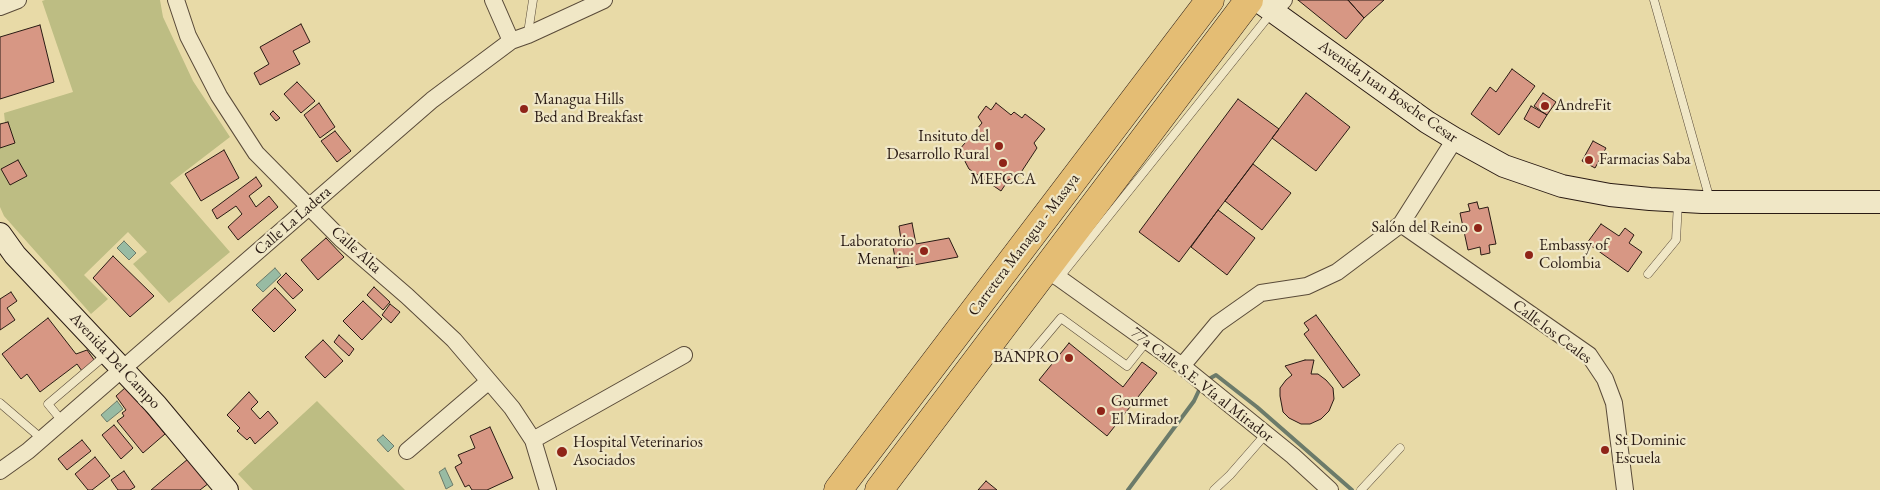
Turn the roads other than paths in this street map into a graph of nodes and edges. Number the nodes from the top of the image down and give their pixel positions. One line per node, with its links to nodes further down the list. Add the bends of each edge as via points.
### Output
1 (18, 0): 9 (street)
2 (176, 0): 17 (street, Calle Alta, via 188,36 219,96 256,154)
3 (493, 0): 11 (street)
4 (533, 0): 10 (lane)
5 (604, 0): 10 (street, Calle La Ladera)
6 (1210, 0): 12 (highway, Carretera Managua - Masaya)
7 (1654, 0): 15 (lane)
8 (1266, 3): 13 (street, Avenida Juan Bosche Cesar, via 1426,122); 20 (highway, Carretera Managua - Masaya)
9 (0, 7)
10 (528, 35): 11 (street, Calle La Ladera)
11 (511, 41): 17 (street, Calle La Ladera, via 432,100)
12 (1106, 137): 20 (highway, via 1104,154 1092,186 1050,246); 24 (highway, Carretera Managua - Masaya)
13 (1455, 139): 14 (street, Avenida Juan Bosche Cesar, via 1504,166 1562,186 1610,195); 18 (street)
14 (1678, 200): 15 (street, Avenida Juan Bosche Cesar); 21 (lane, via 1676,240)
15 (1706, 202): 16 (street, Avenida Juan Bosche Cesar)
16 (1880, 202)
17 (310, 207): 26 (street, Calle La Ladera); 28 (street, Calle Alta, via 454,340)
18 (1401, 224): 27 (street, via 1337,272 1307,286 1260,293 1217,324); 43 (street, Calle los Ceales, via 1589,355 1605,379 1614,403)
19 (0, 234): 26 (street, Avenida Del Campo, via 15,255)
20 (1052, 274): 22 (street, 77a Calle S.E. Vía al Mirador); 23 (highway, Carretera Managua - Masaya); 24 (highway, via 1030,273 994,316)
21 (1648, 274)
22 (1147, 341): 23 (lane, via 1127,366 1061,318 1029,356); 27 (street, 77a Calle S.E. Vía al Mirador)
23 (985, 350): 39 (highway, Carretera Managua - Masaya)
24 (944, 352): 38 (highway, Carretera Managua - Masaya)
25 (684, 355): 32 (street)
26 (116, 360): 31 (street, Calle La Ladera); 36 (street, Avenida Del Campo)
27 (1182, 366): 30 (street, 77a Calle S.E. Vía al Mirador)
28 (489, 381): 32 (street, Calle Alta); 34 (street)
29 (0, 403): 31 (lane)
30 (1265, 435): 40 (lane); 41 (street, 77a Calle S.E. Vía al Mirador)
31 (42, 439): 35 (street, Calle La Ladera)
32 (533, 440): 37 (street, Calle Alta)
33 (1400, 448): 42 (lane)
34 (407, 451)
35 (0, 471)
36 (227, 490)
37 (548, 490)
38 (838, 490)
39 (879, 490)
40 (1214, 490)
41 (1330, 490)
42 (1361, 490)
43 (1625, 490)

